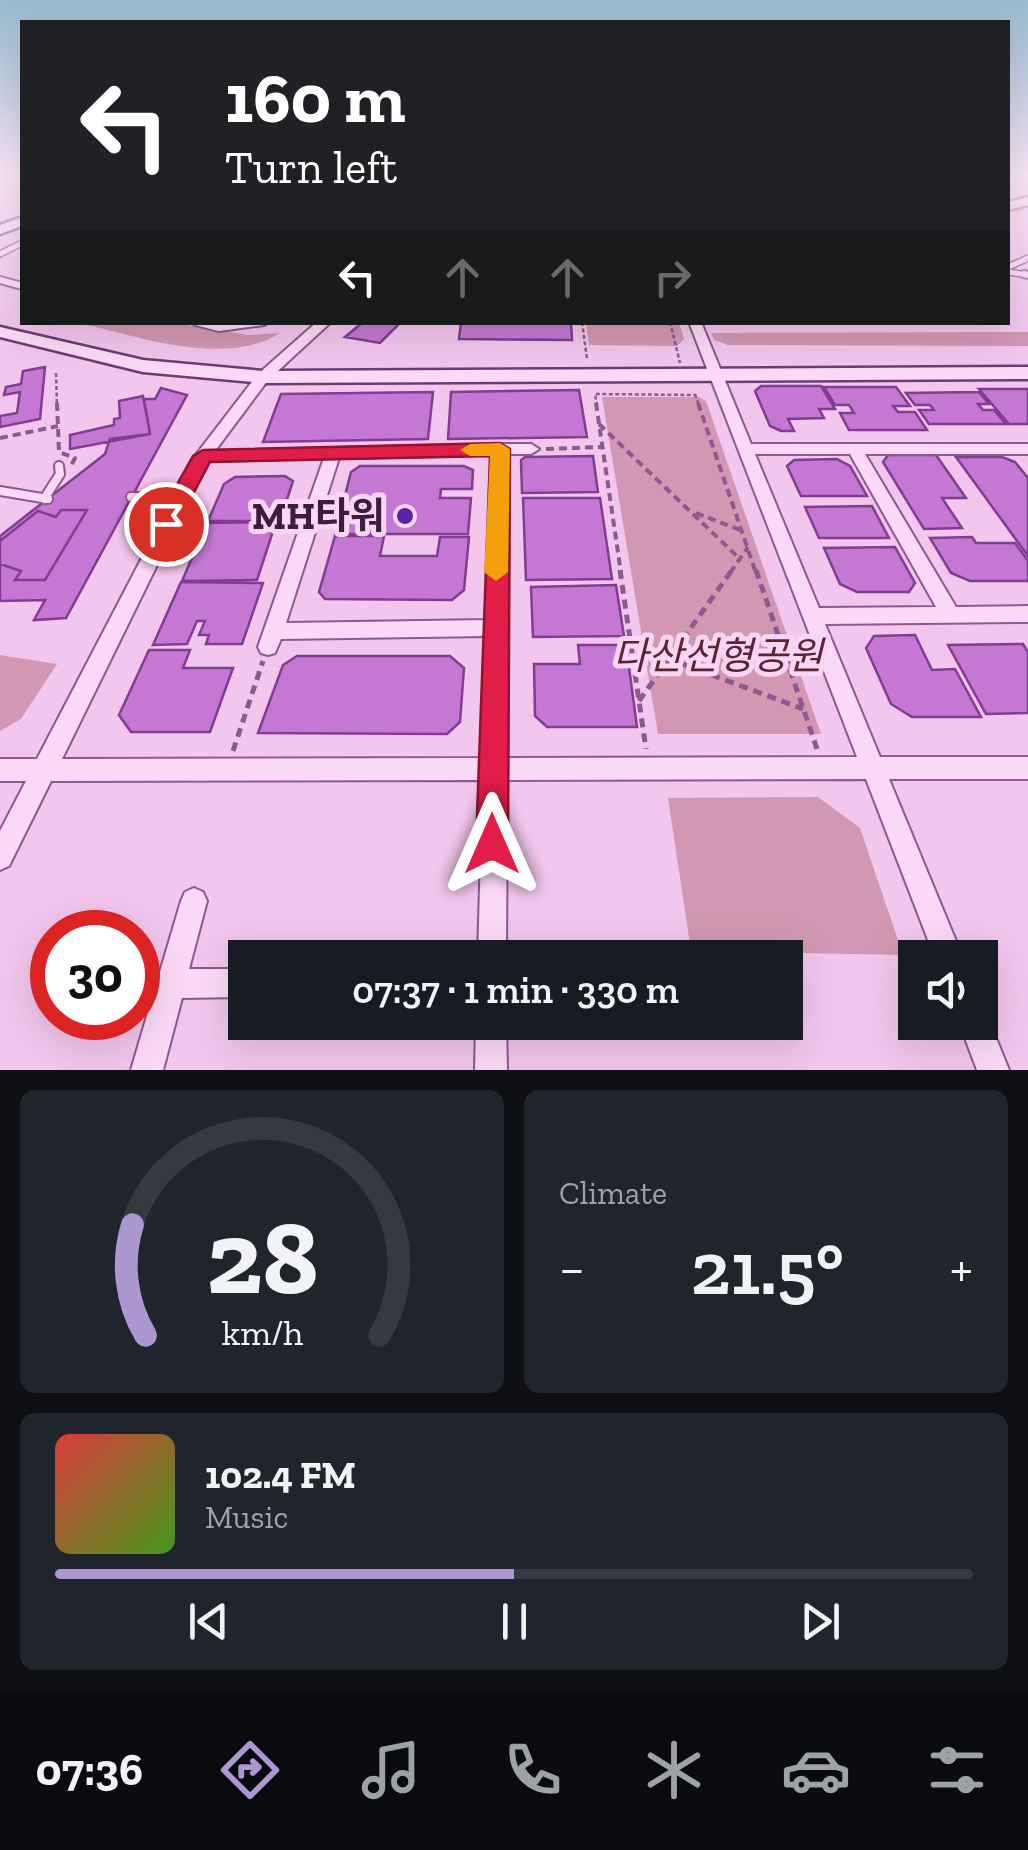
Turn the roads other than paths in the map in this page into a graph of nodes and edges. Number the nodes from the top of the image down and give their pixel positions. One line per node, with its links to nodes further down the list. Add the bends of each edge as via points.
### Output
1 (33, 325): 10 (street)
2 (208, 325): 3 (lane)
3 (242, 325)
4 (322, 325): 10 (street)
5 (697, 325): 9 (street)
6 (0, 332): 10 (street, via 143,366)
7 (1028, 358): 9 (street)
8 (681, 366): 9 (street); 10 (street); 10 (street, via 587,359)
9 (713, 366): 11 (street); 15 (street)
10 (271, 370): 18 (street)
11 (1028, 373)
12 (500, 449): 13 (street); 17 (street); 26 (street)
13 (531, 449)
14 (856, 449): 15 (street); 16 (street); 23 (street)
15 (748, 450): 25 (street)
16 (1027, 450)
17 (333, 454): 18 (street); 26 (street, via 271,639)
18 (203, 456): 22 (street)
19 (60, 468): 20 (lane, via 46,499)
20 (0, 490)
21 (130, 497): 22 (lane)
22 (181, 497): 31 (street)
23 (948, 613): 24 (street); 25 (street)
24 (1028, 614)
25 (816, 616): 27 (street)
26 (495, 628): 28 (street)
27 (874, 767): 28 (street); 29 (street); 35 (street)
28 (492, 768): 31 (street); 34 (street)
29 (1028, 768)
30 (0, 770): 31 (street)
31 (44, 774): 32 (street)
32 (0, 857)
33 (194, 901): 36 (street)
34 (492, 940)
35 (942, 940)
36 (171, 984): 37 (street); 40 (street)
37 (228, 984)
38 (491, 1040): 41 (street)
39 (981, 1040): 42 (street)
40 (147, 1070)
41 (491, 1070)
42 (993, 1070)

